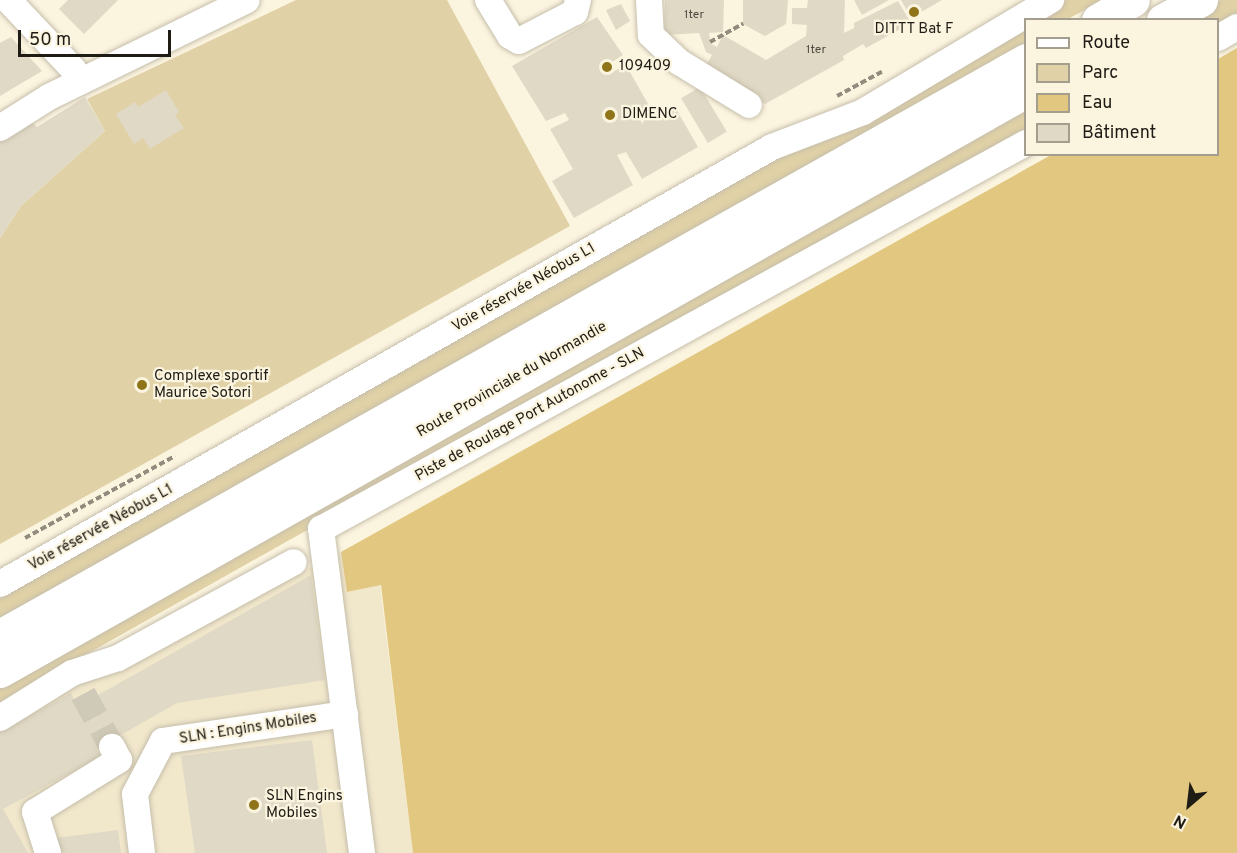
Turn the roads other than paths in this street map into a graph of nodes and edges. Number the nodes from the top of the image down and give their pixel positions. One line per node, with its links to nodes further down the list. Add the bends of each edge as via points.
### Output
1 (8, 0): 15 (street)
2 (223, 0): 15 (street)
3 (247, 0): 19 (street, via 49,97)
4 (488, 0): 5 (street, via 510,36 519,41 575,12)
5 (578, 0)
6 (649, 0): 17 (street, via 651,35 679,62)
7 (1051, 0): 22 (street, Voie réservée Néobus L1, via 863,112 772,147)
8 (1133, 0): 10 (main road)
9 (1201, 0): 11 (main road)
10 (1102, 18)
11 (1167, 18)
12 (1237, 27): 13 (street)
13 (1219, 37)
14 (1024, 61): 23 (main road, Route Provinciale du Normandie)
15 (74, 70): 18 (street)
16 (1024, 92): 24 (main road, Route Provinciale du Normandie)
17 (749, 105)
18 (0, 118)
19 (0, 128)
20 (1024, 144): 25 (street, Piste de Roulage Port Autonome - SLN, via 321,529)
21 (294, 562): 26 (street, via 77,684)
22 (0, 584)
23 (0, 636)
24 (0, 671)
25 (345, 714): 29 (street, SLN : Engins Mobiles, via 164,741 135,794); 30 (street, Piste de Roulage Port Autonome - SLN)
26 (0, 718)
27 (115, 754): 28 (street, via 35,812)
28 (48, 853)
29 (142, 853)
30 (362, 853)

